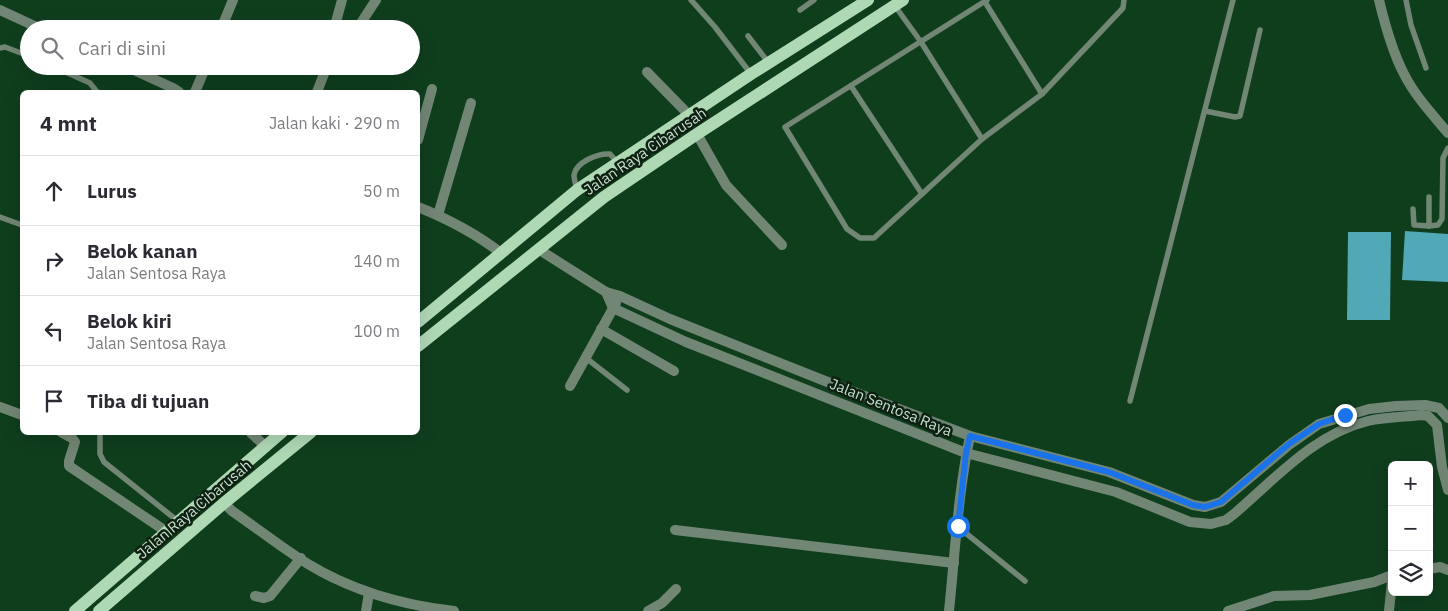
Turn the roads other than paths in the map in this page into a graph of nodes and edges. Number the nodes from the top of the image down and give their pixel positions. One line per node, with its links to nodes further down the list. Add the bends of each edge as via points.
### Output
1 (233, 0): 16 (street)
2 (342, 0): 17 (street)
3 (376, 0): 18 (street)
4 (691, 0): 27 (lane)
5 (814, 0): 14 (lane)
6 (868, 0): 24 (main road, Jalan Raya Cibarusah)
7 (1124, 0): 38 (lane, via 1123,8)
8 (1233, 0): 40 (lane)
9 (1379, 0): 43 (street, via 1403,73)
10 (1406, 0): 25 (lane, via 1410,25)
11 (986, 1): 21 (lane); 38 (lane)
12 (899, 3): 21 (lane); 44 (main road, Jalan Raya Cibarusah)
13 (0, 10): 15 (street)
14 (800, 10)
15 (22, 20)
16 (225, 20)
17 (336, 20)
18 (363, 20)
19 (1260, 30): 40 (lane, via 1240,116 1236,118)
20 (748, 36): 24 (lane)
21 (921, 42): 32 (lane); 45 (lane)
22 (0, 48): 23 (lane)
23 (20, 52)
24 (768, 63): 27 (main road, Jalan Raya Cibarusah)
25 (1426, 68)
26 (647, 72): 41 (street)
27 (751, 74): 41 (main road, Jalan Raya Cibarusah)
28 (72, 75): 34 (lane, via 90,83)
29 (145, 75): 35 (street)
30 (202, 75): 36 (street)
31 (324, 75): 37 (street)
32 (851, 86): 49 (lane); 49 (lane, via 785,127 847,229 860,238 874,238)
33 (432, 89): 42 (street)
34 (95, 90)
35 (176, 90)
36 (196, 90)
37 (318, 90)
38 (1042, 94): 45 (lane)
39 (471, 103): 53 (street)
40 (1206, 111): 70 (lane)
41 (689, 115): 47 (main road, Jalan Raya Cibarusah)
42 (420, 133)
43 (1448, 133)
44 (697, 134): 57 (street, via 726,185); 58 (main road, Jalan Raya Cibarusah, via 604,197)
45 (982, 139): 49 (lane)
46 (1448, 148): 56 (lane, via 1443,158 1441,222)
47 (618, 163): 48 (main road, Jalan Raya Cibarusah); 48 (lane, via 610,154 602,153 577,168 574,180)
48 (577, 190): 59 (main road, Jalan Raya Cibarusah)
49 (922, 194)
50 (1429, 197): 56 (lane)
51 (420, 208): 53 (street)
52 (1412, 209): 56 (lane, via 1414,225)
53 (438, 215): 59 (street)
54 (0, 217): 55 (lane)
55 (20, 224)
56 (1428, 226)
57 (782, 245)
58 (538, 249): 60 (street, Jalan Sentosa Raya); 65 (main road, Jalan Raya Cibarusah)
59 (501, 253): 63 (main road, Jalan Raya Cibarusah)
60 (606, 292): 61 (street, Jalan Sentosa Raya); 62 (street)
61 (620, 296): 62 (street); 79 (street, Jalan Sentosa Raya, via 825,381)
62 (614, 308): 64 (street); 81 (street, Jalan Sentosa Raya, via 686,342)
63 (420, 320)
64 (601, 329): 66 (street); 67 (street)
65 (420, 344)
66 (586, 358): 68 (street); 69 (lane)
67 (674, 371)
68 (570, 386)
69 (628, 390)
70 (1130, 401)
71 (0, 406): 72 (street)
72 (20, 414)
73 (1448, 418): 79 (street, Jalan Sentosa Raya, via 1439,408 1396,406 1369,409 1319,424 1289,444 1221,502 1205,507 1109,472)
74 (67, 435): 87 (street, via 75,442 69,466)
75 (100, 435): 84 (lane, via 100,454 104,462)
76 (253, 435): 80 (street)
77 (278, 435): 80 (main road, Jalan Raya Cibarusah)
78 (307, 435): 83 (main road, Jalan Raya Cibarusah)
79 (970, 436): 81 (street)
80 (265, 446): 84 (main road, Jalan Raya Cibarusah)
81 (966, 453): 82 (street, Jalan Sentosa Raya, via 1116,492 1190,522 1211,524 1234,514 1324,438 1368,421 1422,415 1437,425); 85 (street)
82 (1448, 490)
83 (224, 503): 88 (street); 99 (main road, Jalan Raya Cibarusah)
84 (179, 522): 87 (main road, Jalan Raya Cibarusah)
85 (958, 526): 89 (street); 93 (lane)
86 (675, 530): 89 (street)
87 (167, 532): 98 (main road, Jalan Raya Cibarusah)
88 (301, 558): 95 (street, via 330,576); 96 (street, via 270,596)
89 (954, 563): 103 (street)
90 (1433, 568): 91 (street)
91 (1448, 570)
92 (1388, 577): 104 (street, via 1310,595 1274,596)
93 (1025, 581)
94 (676, 589): 102 (street, via 662,604)
95 (369, 593): 100 (street); 101 (street, via 419,607)
96 (255, 596)
97 (1391, 596): 105 (street)
98 (75, 611)
99 (99, 611)
100 (366, 611)
101 (454, 611)
102 (648, 611)
103 (950, 611)
104 (1228, 611)
105 (1389, 611)

